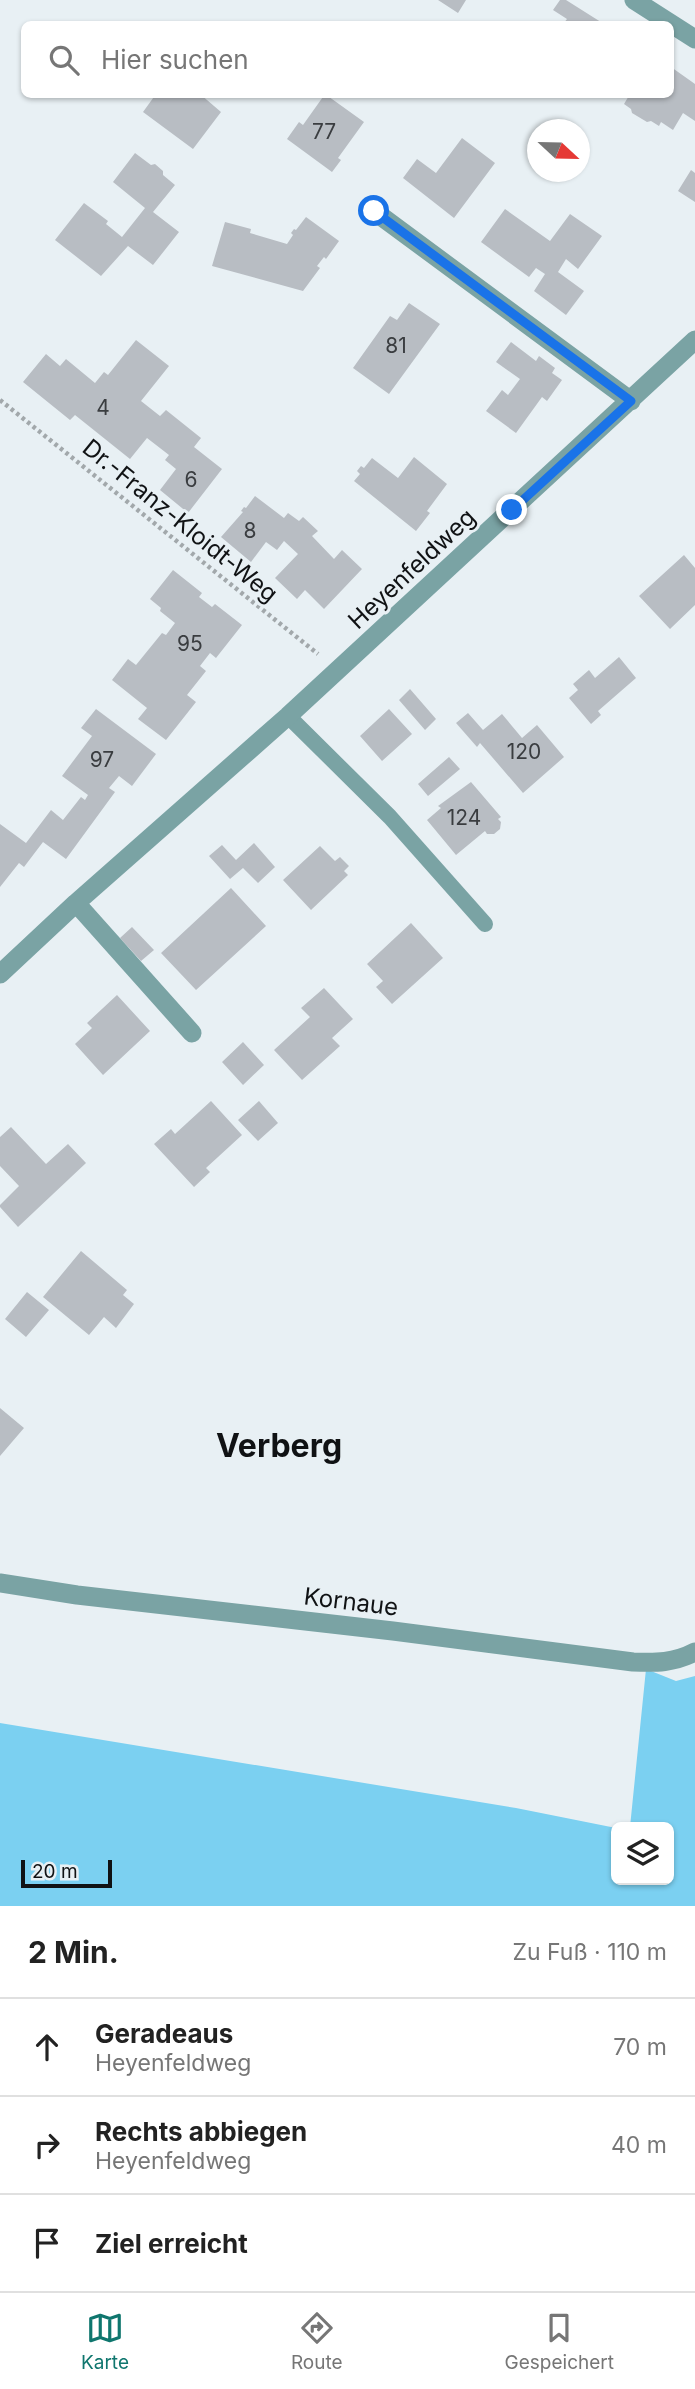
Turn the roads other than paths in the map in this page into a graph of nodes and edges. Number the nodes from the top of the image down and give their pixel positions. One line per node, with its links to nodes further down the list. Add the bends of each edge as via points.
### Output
1 (634, 0): 2 (street)
2 (667, 21)
3 (674, 26): 4 (street)
4 (695, 39)
5 (374, 211): 7 (street)
6 (692, 350): 7 (street, Heyenfeldweg)
7 (631, 401): 8 (street, Heyenfeldweg)
8 (288, 716): 9 (street, Heyenfeldweg); 10 (lane, via 390,817)
9 (76, 903): 11 (street, Heyenfeldweg); 12 (street)
10 (485, 924)
11 (0, 974)
12 (192, 1033)
13 (0, 1583): 14 (street, Kornaue, via 633,1662 661,1663)
14 (695, 1652)

